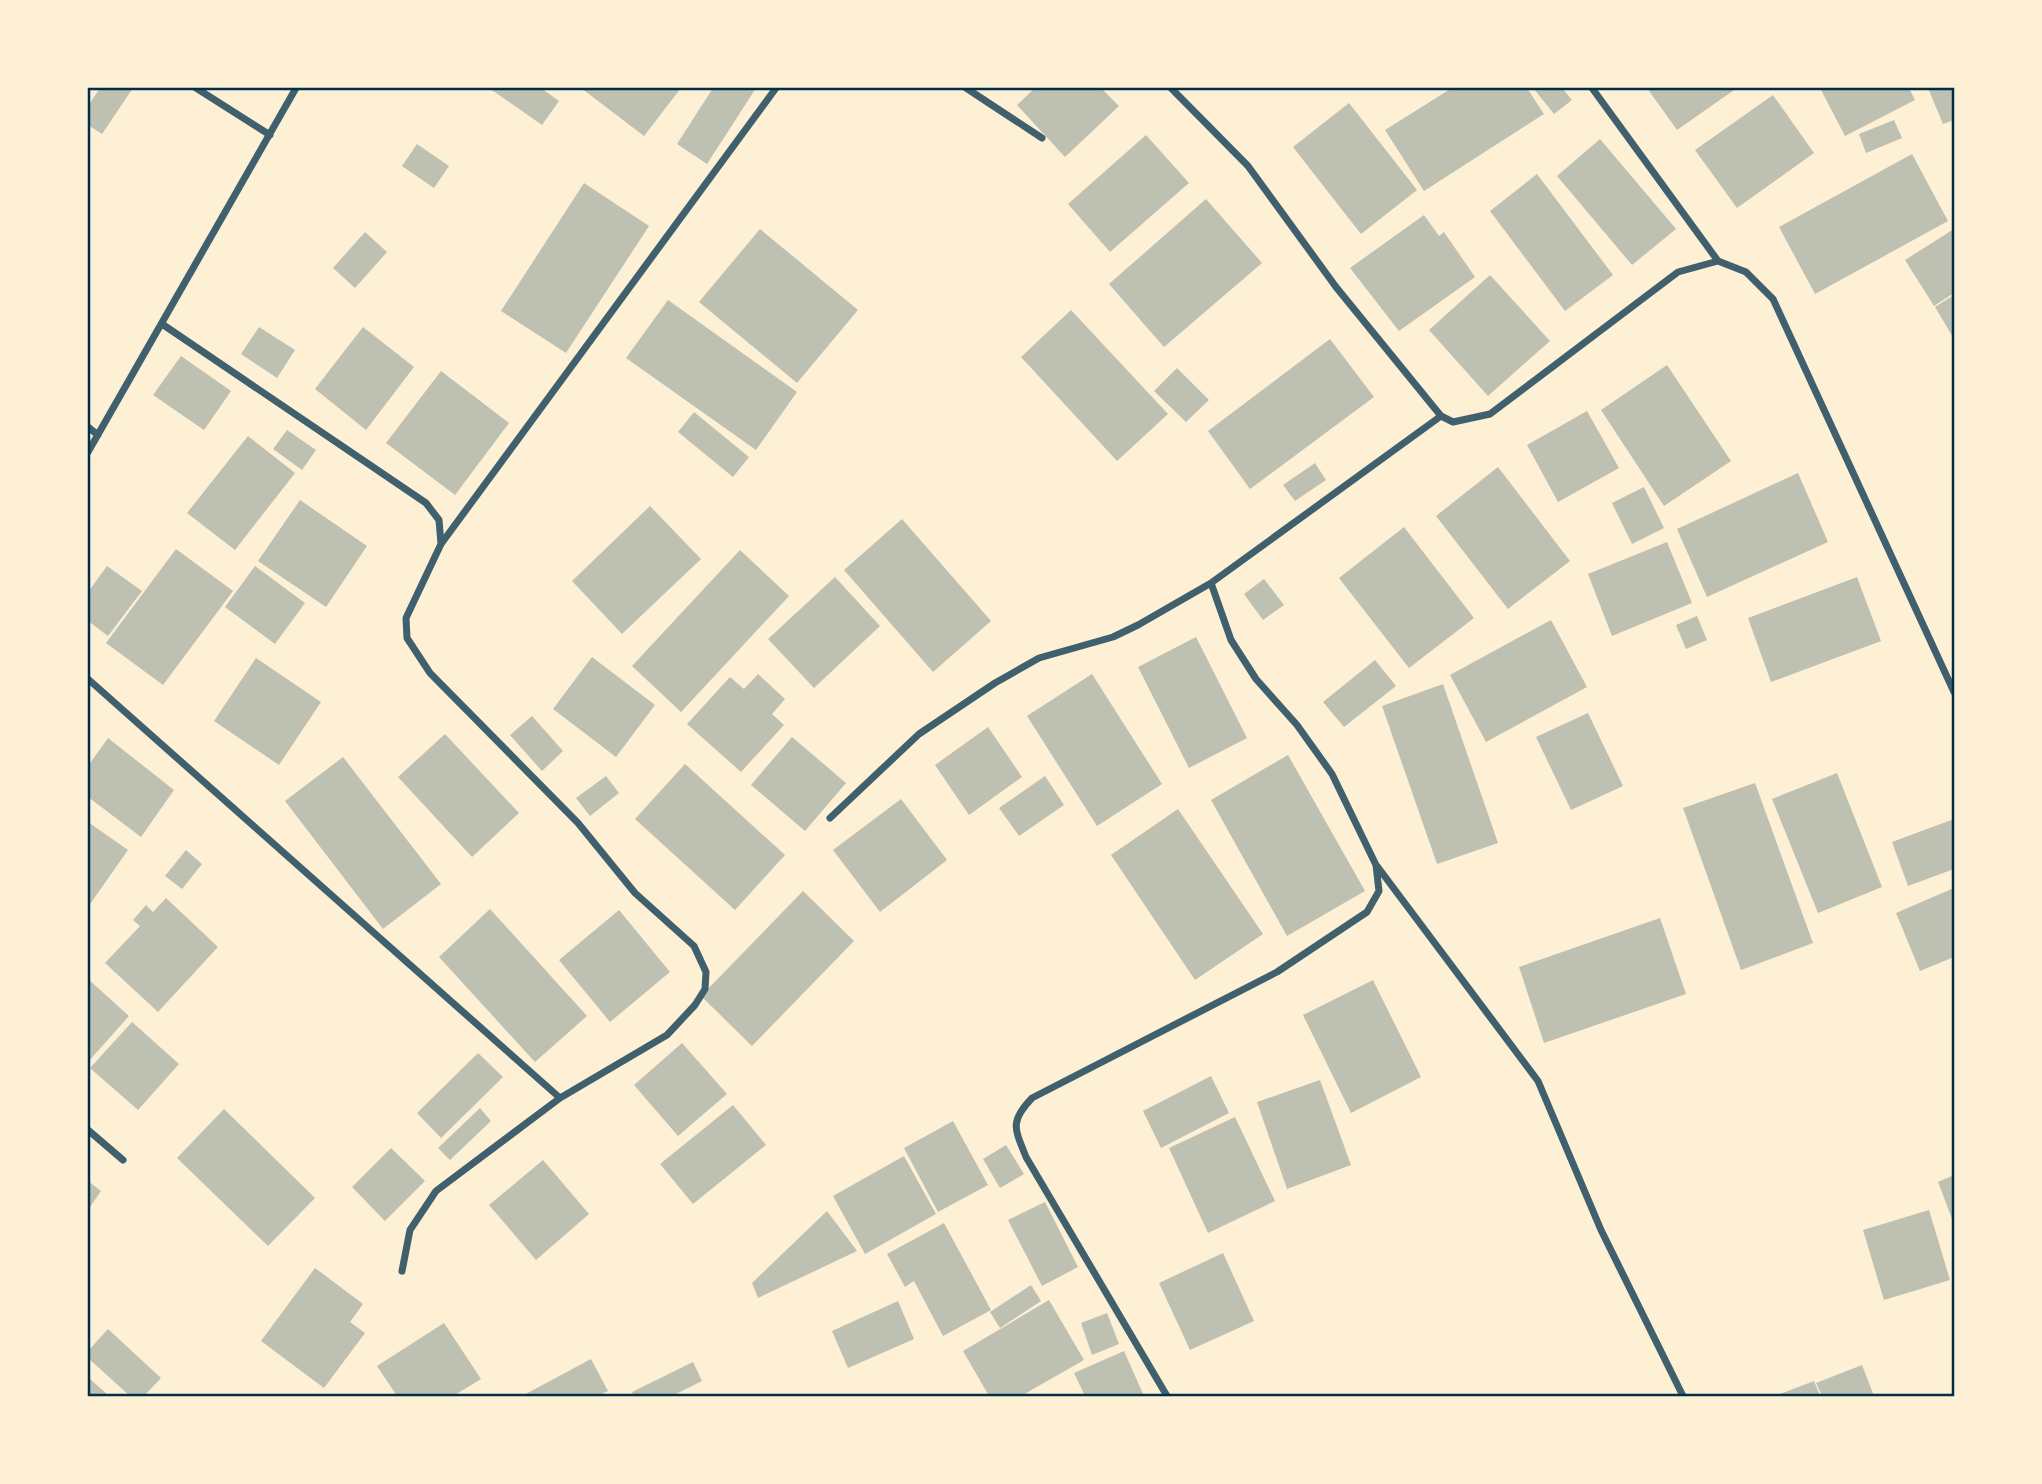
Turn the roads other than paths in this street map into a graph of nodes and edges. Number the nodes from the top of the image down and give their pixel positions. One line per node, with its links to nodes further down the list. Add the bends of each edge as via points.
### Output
1 (196, 88): 7 (street)
2 (296, 88): 7 (street)
3 (776, 88): 15 (street)
4 (966, 88): 8 (street)
5 (1171, 88): 11 (street, via 1248,166 1336,287)
6 (1592, 88): 9 (street)
7 (270, 135): 10 (street)
8 (1042, 138)
9 (1718, 261): 11 (street, via 1678,272 1490,414 1453,422); 18 (street, via 1746,272 1773,299)
10 (162, 324): 13 (street); 15 (street, via 426,503 439,520)
11 (1441, 416): 16 (street)
12 (88, 427): 13 (street)
13 (98, 435): 14 (street)
14 (88, 452)
15 (441, 544): 21 (street, via 406,618 407,638 430,673 578,823 635,893 694,946 706,972 705,989 667,1035)
16 (1211, 583): 19 (street, via 1113,637 1038,658 995,683 919,734); 20 (street, via 1231,640 1256,679 1297,724 1332,774)
17 (88, 679): 21 (street)
18 (1955, 692)
19 (830, 818)
20 (1376, 865): 25 (street, via 1378,891 1367,912 1277,972 1032,1098 1019,1112 1014,1129 1026,1157); 26 (street, via 1538,1081 1601,1230)
21 (560, 1098): 24 (street, via 436,1191 410,1230)
22 (88, 1130): 23 (street)
23 (123, 1160)
24 (402, 1270)
25 (1167, 1396)
26 (1683, 1396)

